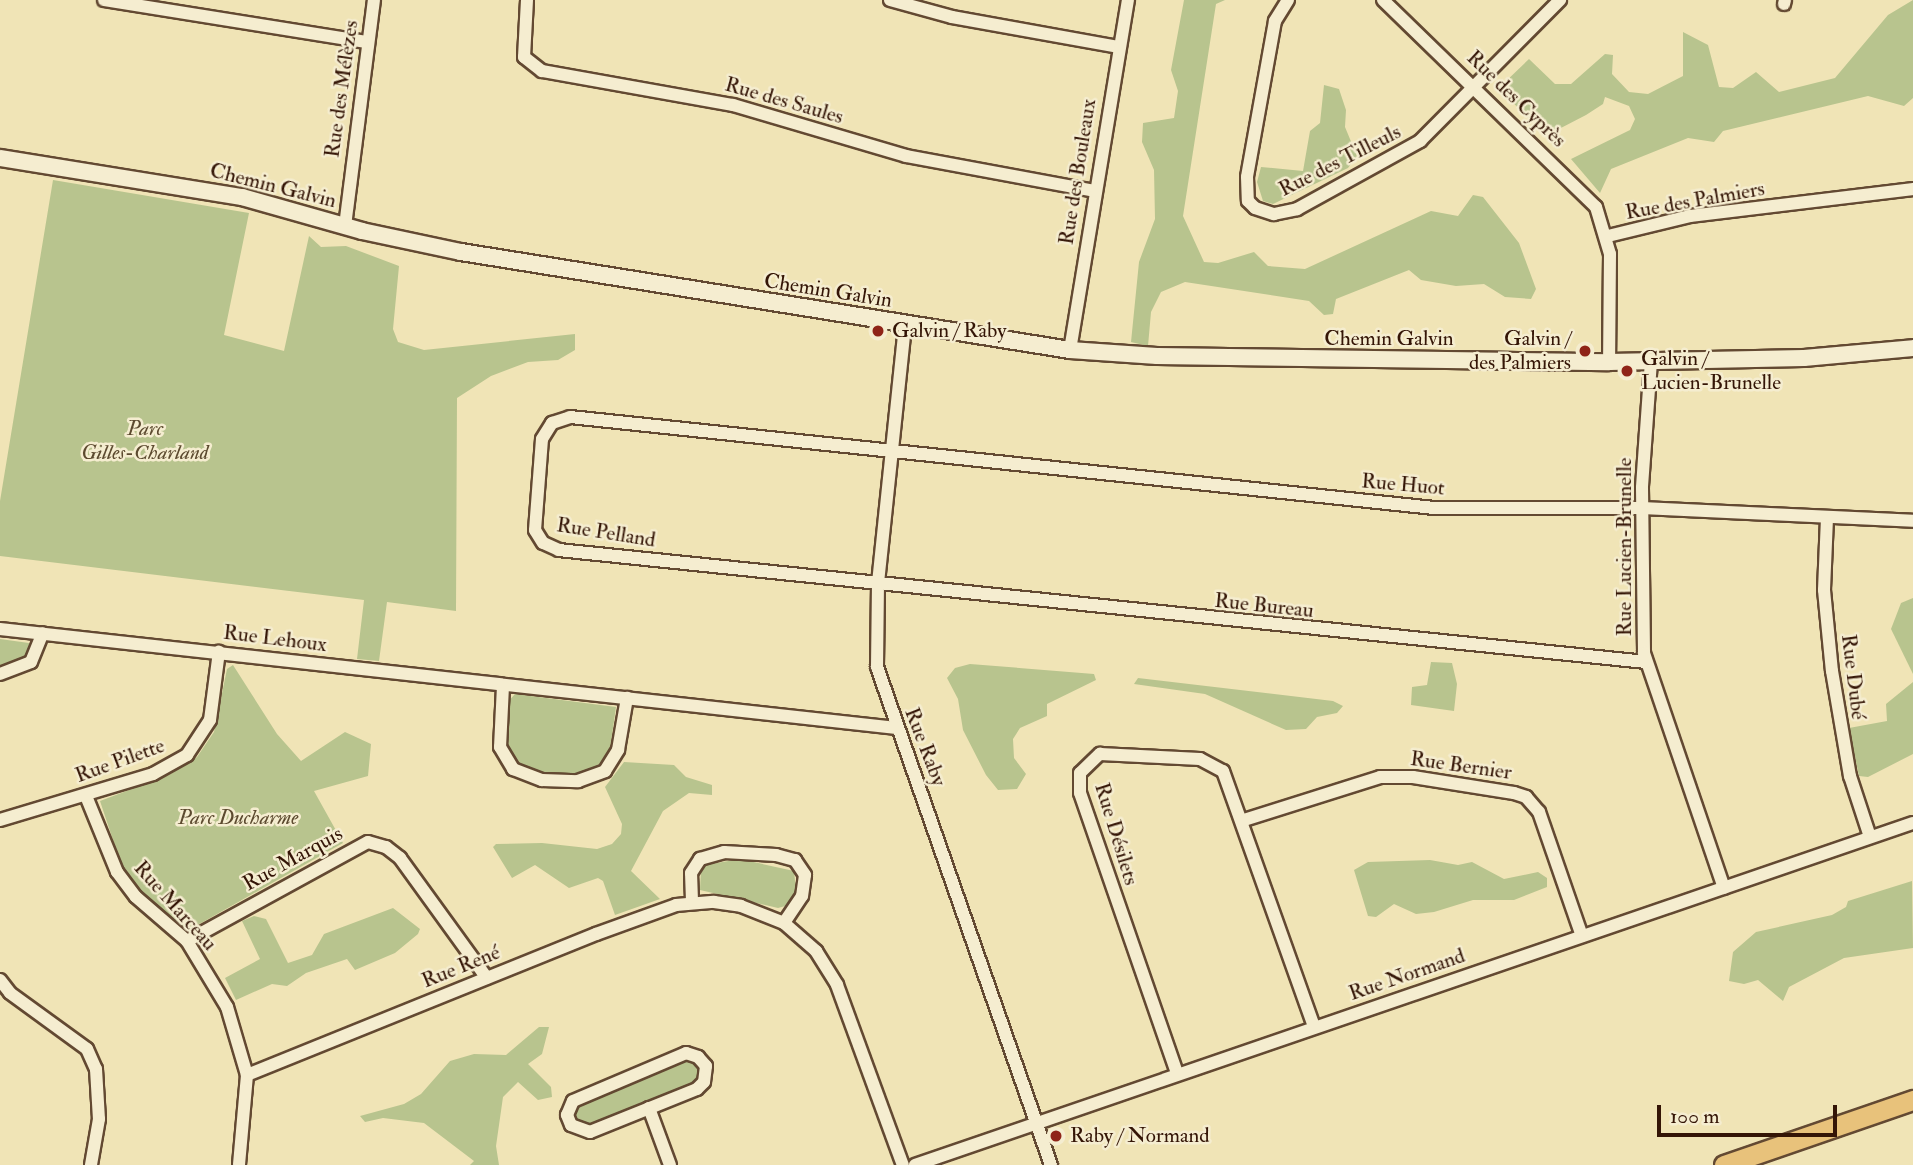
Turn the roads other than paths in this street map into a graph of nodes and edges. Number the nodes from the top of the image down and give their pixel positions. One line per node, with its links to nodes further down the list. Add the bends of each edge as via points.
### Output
1 (104, 0): 9 (street)
2 (374, 0): 9 (street, Rue des Mélèzes)
3 (527, 0): 14 (street, Rue des Saules, via 524,57 542,71 733,105 906,156)
4 (890, 0): 10 (street, via 952,17)
5 (1128, 0): 10 (street, Rue des Bouleaux)
6 (1288, 0): 11 (street, Rue des Tilleuls, via 1275,21 1247,177 1248,201 1264,212 1297,209 1405,151)
7 (1383, 0): 11 (street, Rue des Cyprès)
8 (1560, 0): 11 (street, Rue des Tilleuls)
9 (367, 42): 15 (street, Rue des Mélèzes)
10 (1119, 47): 14 (street, Rue des Bouleaux)
11 (1477, 88): 16 (street, Rue des Cyprès, via 1585,193)
12 (0, 158): 15 (street, Chemin Galvin, via 242,197)
13 (1913, 189): 16 (street, Rue des Palmiers, via 1690,216)
14 (1094, 191): 19 (street, Rue des Bouleaux)
15 (345, 226): 17 (street, Chemin Galvin, via 451,251)
16 (1608, 236): 21 (street, Rue des Palmiers)
17 (905, 326): 19 (street, Chemin Galvin); 22 (street, Rue Raby)
18 (1913, 348): 20 (street, Chemin Galvin, via 1804,358)
19 (1070, 350): 21 (street, Chemin Galvin, via 1209,358)
20 (1651, 361): 21 (street, Chemin Galvin); 23 (street, Rue Lucien-Brunelle)
21 (1609, 362)
22 (891, 450): 23 (street, Rue Huot, via 1435,508); 26 (street, Rue Raby); 26 (street, Rue Pelland, via 570,416 546,429 541,452 535,530 551,548)
23 (1642, 508): 24 (street, Rue Huot); 30 (street, Rue Lucien-Brunelle)
24 (1827, 518): 25 (street, Rue Huot); 39 (street, Rue Dubé, via 1824,590 1832,671 1850,776)
25 (1913, 521)
26 (878, 584): 30 (street, Rue Bureau); 34 (street, Rue Raby, via 874,648)
27 (0, 629): 28 (street, Rue Lehoux)
28 (43, 634): 29 (street, Rue Lehoux); 31 (street, via 31,662)
29 (219, 652): 32 (street, Rue Lehoux); 35 (street, Rue Pilette, via 210,720 196,745 171,766)
30 (1646, 662): 40 (street, Rue Lucien-Brunelle)
31 (0, 674)
32 (503, 685): 33 (street, Rue Lehoux); 33 (street, via 497,733 505,759 513,769 542,779 578,781 604,771 618,750)
33 (626, 698): 34 (street, Rue Lehoux)
34 (897, 727): 52 (street, Rue Raby)
35 (86, 796): 36 (street, Rue Pilette); 44 (street, Rue Marceau, via 117,872 136,897)
36 (0, 820)
37 (1244, 820): 43 (street, Rue Bernier, via 1380,777 1413,777 1527,797 1539,812); 47 (street, Rue Désilets); 48 (street, Rue Désilets, via 1223,771 1200,759 1109,752 1092,758 1080,773 1084,809)
38 (1913, 822): 39 (street, Rue Normand)
39 (1870, 838): 40 (street, Rue Normand)
40 (1724, 888): 43 (street, Rue Normand)
41 (692, 901): 42 (street, Rue René, via 741,906); 42 (street, via 691,873 700,859 724,852 776,855 795,860 805,875 802,896); 45 (street, Rue René)
42 (784, 923): 56 (street, Rue René, via 816,951 837,985)
43 (1582, 936): 47 (street, Rue Normand)
44 (187, 942): 45 (street, Rue Marquis, via 368,842 400,858); 49 (street, Rue Marceau, via 227,1007)
45 (487, 978): 49 (street, Rue René)
46 (0, 980): 53 (street, via 10,993 86,1049 96,1069 99,1119)
47 (1314, 1027): 48 (street, Rue Normand)
48 (1177, 1073): 52 (street, Rue Normand)
49 (247, 1075): 54 (street, Rue Marceau)
50 (1913, 1100): 59 (main road)
51 (649, 1108): 51 (street, via 701,1086 707,1071 703,1061 686,1054 573,1101 567,1115 571,1125 585,1132); 55 (street)
52 (1037, 1120): 57 (street, Rue Normand); 58 (street, Rue Raby)
53 (91, 1165)
54 (239, 1165)
55 (670, 1165)
56 (903, 1165)
57 (915, 1165)
58 (1051, 1165)
59 (1724, 1165)

